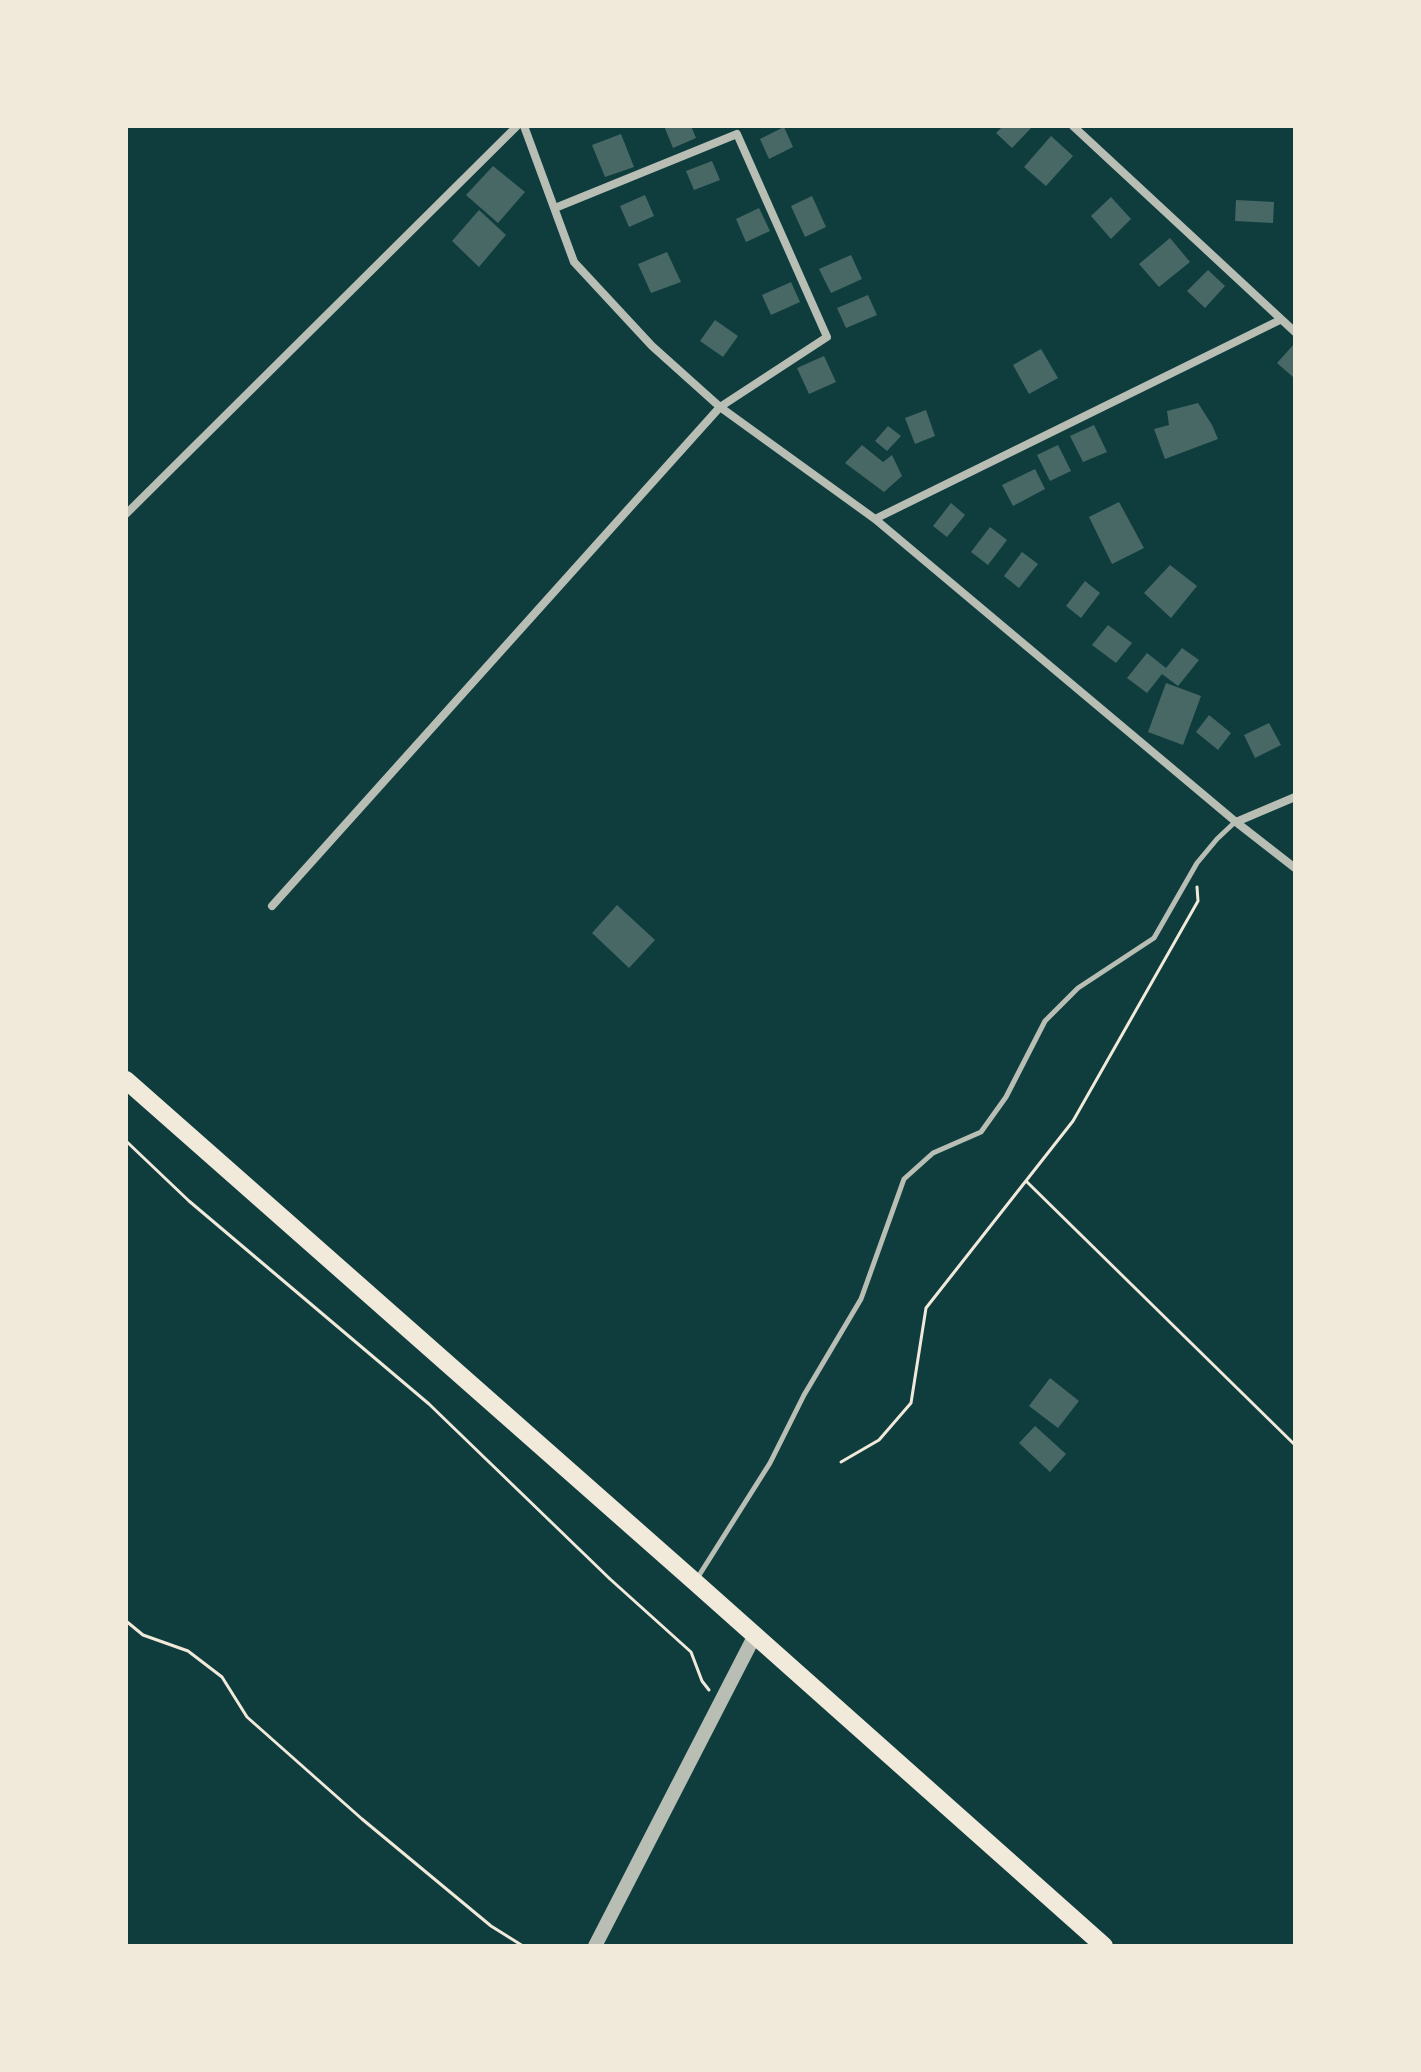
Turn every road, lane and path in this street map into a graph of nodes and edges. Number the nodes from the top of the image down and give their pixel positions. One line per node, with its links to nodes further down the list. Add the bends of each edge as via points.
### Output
1 (517, 126): 8 (street)
2 (524, 126): 4 (street)
3 (1073, 126): 5 (street)
4 (555, 208): 7 (street, via 574,262 652,346); 7 (street, via 737,134 827,337)
5 (1280, 320): 6 (street); 9 (street)
6 (1295, 332)
7 (720, 407): 9 (street); 14 (street)
8 (126, 514)
9 (875, 519): 11 (street)
10 (1295, 797): 11 (street)
11 (1236, 822): 12 (lane); 13 (street)
12 (1197, 863): 17 (path, via 1198,901 1073,1121); 20 (lane, via 1154,938 1078,988 1045,1021 1006,1097 981,1132 933,1153 904,1179 861,1299 770,1463)
13 (1295, 868)
14 (272, 906)
15 (126, 1080): 20 (highway)
16 (126, 1141): 23 (path, via 189,1201 429,1404 691,1652 702,1681)
17 (1026, 1181): 18 (path); 19 (path, via 926,1308 911,1403 879,1440)
18 (1295, 1445)
19 (841, 1462)
20 (695, 1582): 22 (highway)
21 (126, 1621): 24 (path, via 143,1635 188,1651 222,1677 247,1717 362,1819 491,1926)
22 (755, 1635): 23 (street); 26 (highway)
23 (721, 1702): 25 (street)
24 (523, 1946)
25 (595, 1946)
26 (1104, 1946)

